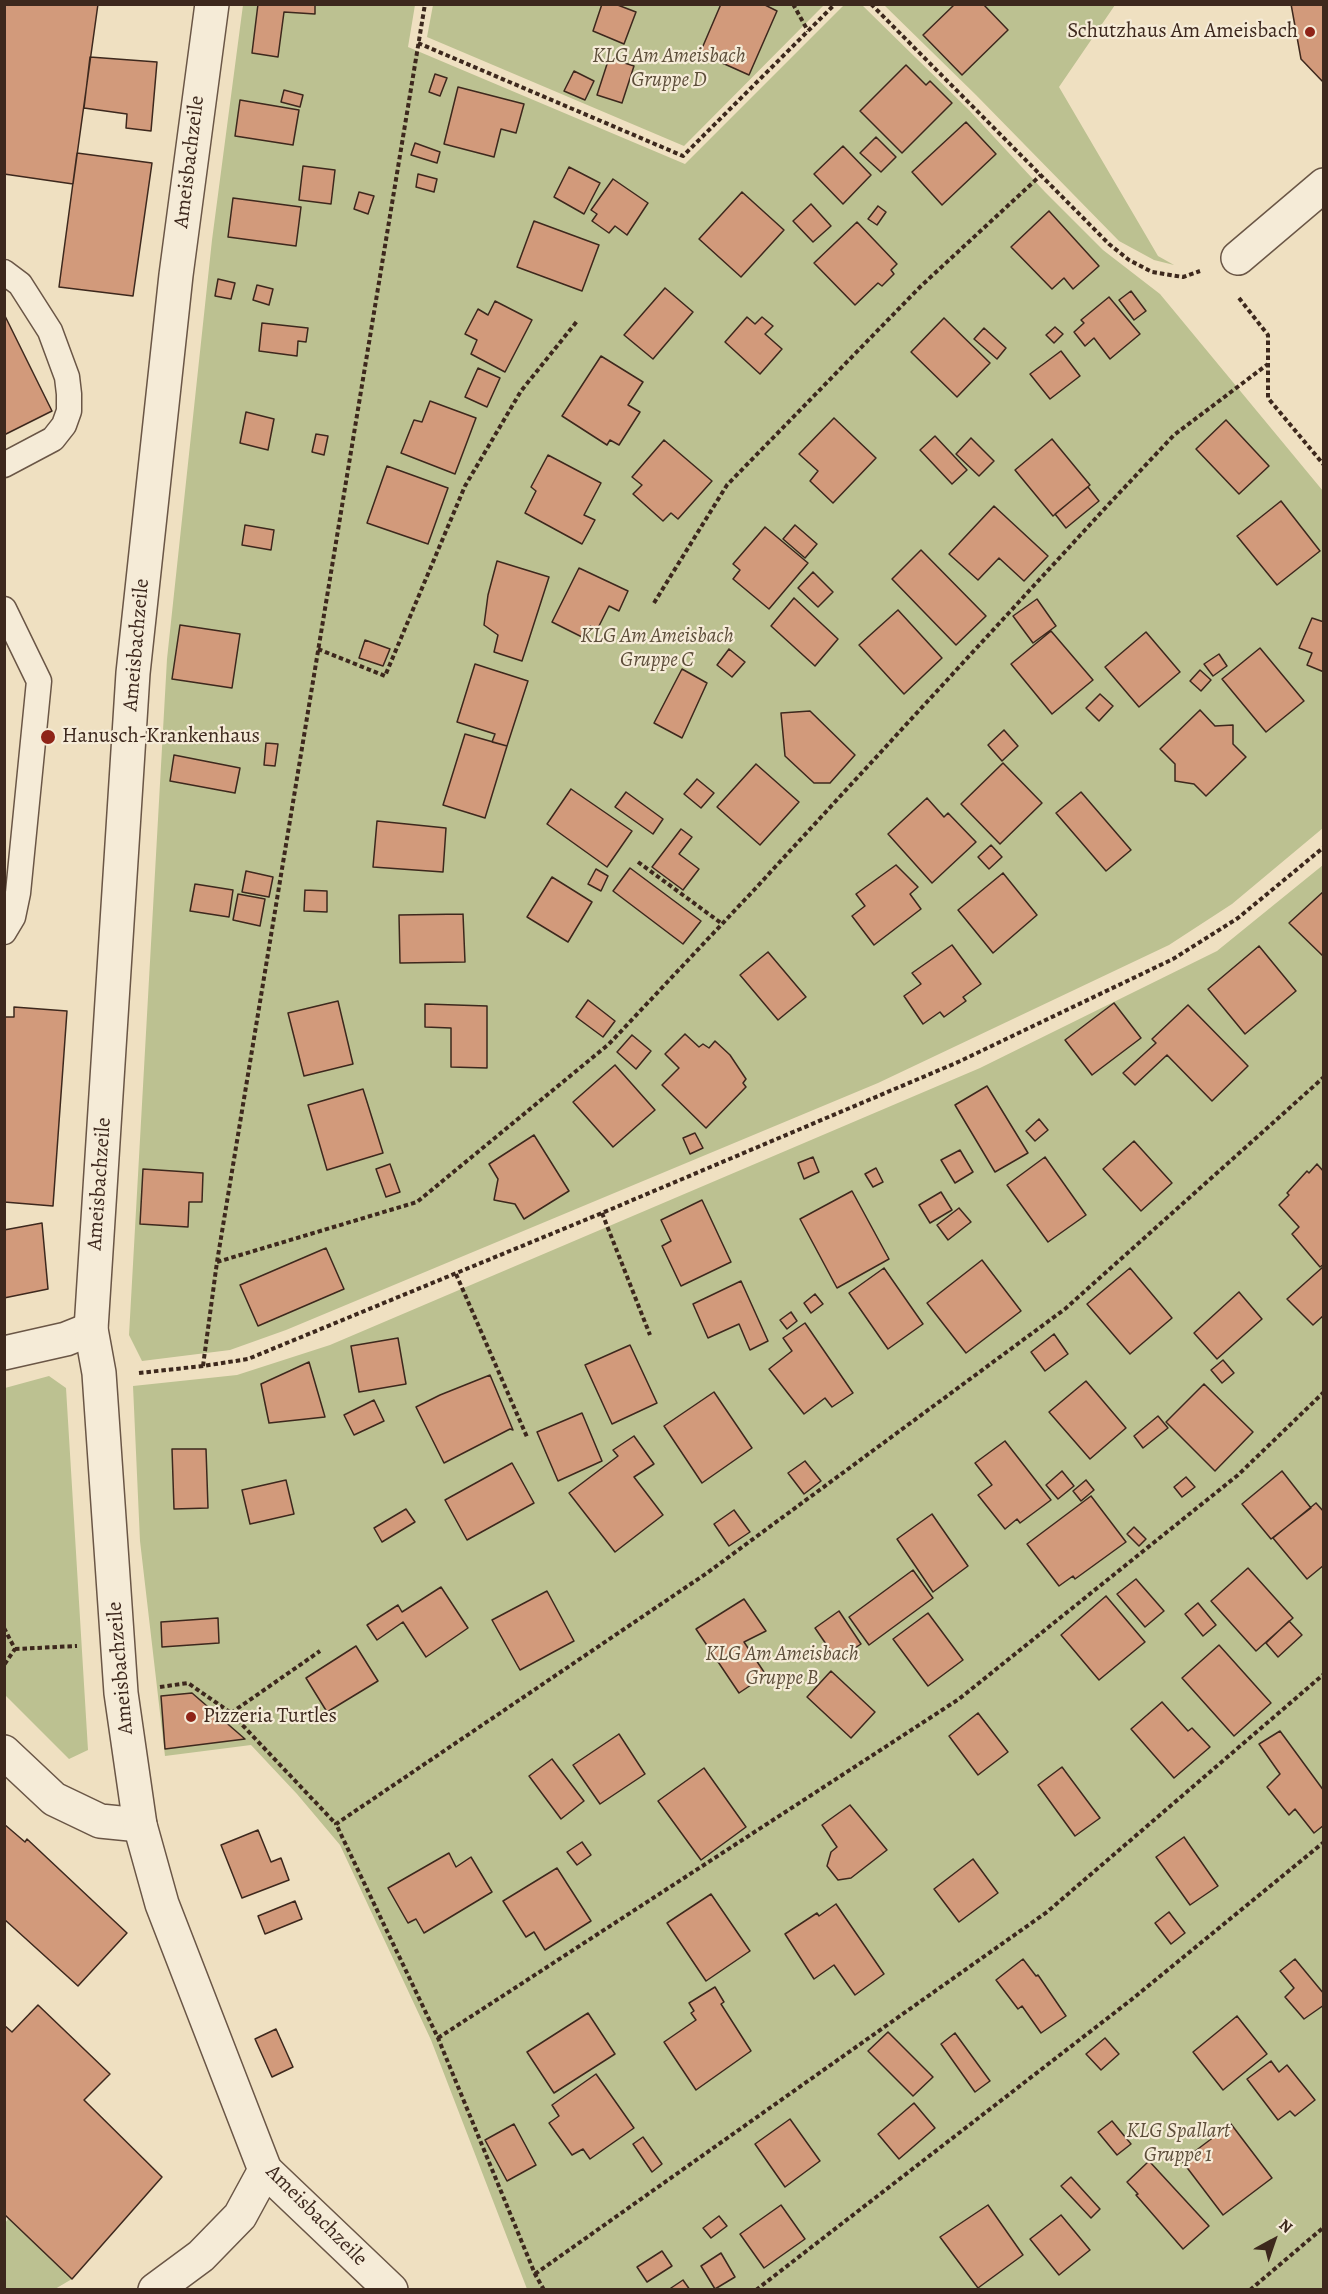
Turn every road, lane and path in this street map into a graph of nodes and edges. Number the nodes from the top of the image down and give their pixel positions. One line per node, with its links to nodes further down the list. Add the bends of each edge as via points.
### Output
1 (212, 4): 27 (street, Ameisbachzeile, via 176,274 133,673)
2 (425, 4): 7 (path)
3 (794, 4): 6 (path)
4 (834, 4): 6 (path)
5 (871, 4): 8 (path)
6 (808, 31): 7 (path, via 683,156)
7 (418, 43): 18 (path)
8 (1041, 175): 10 (path, via 1110,244 1152,272 1183,278); 16 (path, via 921,286 727,485)
9 (1323, 185): 10 (street)
10 (1238, 258): 13 (path, via 1227,283 1268,335)
11 (4, 272): 14 (lane, via 20,284 50,332 67,377 69,411 64,426 53,439)
12 (578, 320): 18 (path, via 521,391 465,486 385,676)
13 (1268, 364): 15 (path, via 1268,398); 21 (path, via 1174,435)
14 (4, 465)
15 (1323, 465)
16 (654, 603)
17 (4, 609): 22 (lane, via 39,681 18,893 13,917)
18 (318, 649): 25 (path)
19 (1323, 847): 24 (path, via 1238,918 1173,959 956,1063)
20 (638, 862): 21 (path)
21 (721, 923): 25 (path, via 609,1044 417,1202)
22 (4, 932)
23 (1323, 1077): 43 (path, via 1065,1309 706,1573)
24 (602, 1213): 26 (path); 28 (path)
25 (217, 1262): 30 (path)
26 (456, 1274): 30 (path, via 248,1359); 33 (path)
27 (91, 1329): 29 (street, via 66,1340); 31 (street, Ameisbachzeile)
28 (650, 1335)
29 (4, 1353)
30 (203, 1366): 31 (path)
31 (99, 1373): 40 (street, Ameisbachzeile)
32 (1323, 1392): 46 (path, via 1238,1475 959,1699)
33 (527, 1437)
34 (4, 1628): 36 (path)
35 (87, 1646): 36 (path)
36 (15, 1648): 38 (path)
37 (320, 1651): 41 (path)
38 (4, 1665)
39 (1323, 1674): 49 (path, via 1047,1912)
40 (121, 1693): 41 (path, via 188,1683); 44 (street, Ameisbachzeile)
41 (231, 1713): 43 (path)
42 (4, 1752): 44 (street, via 54,1799 100,1821)
43 (336, 1824): 46 (path)
44 (140, 1825): 47 (street, Ameisbachzeile, via 162,1904)
45 (1323, 1842): 53 (path, via 1131,2000)
46 (438, 2038): 49 (path)
47 (265, 2170): 50 (street, via 240,2216 201,2256); 51 (street, Ameisbachzeile)
48 (1323, 2227): 54 (path)
49 (535, 2274): 52 (path)
50 (155, 2289)
51 (391, 2289)
52 (544, 2289)
53 (756, 2289)
54 (1250, 2289)

